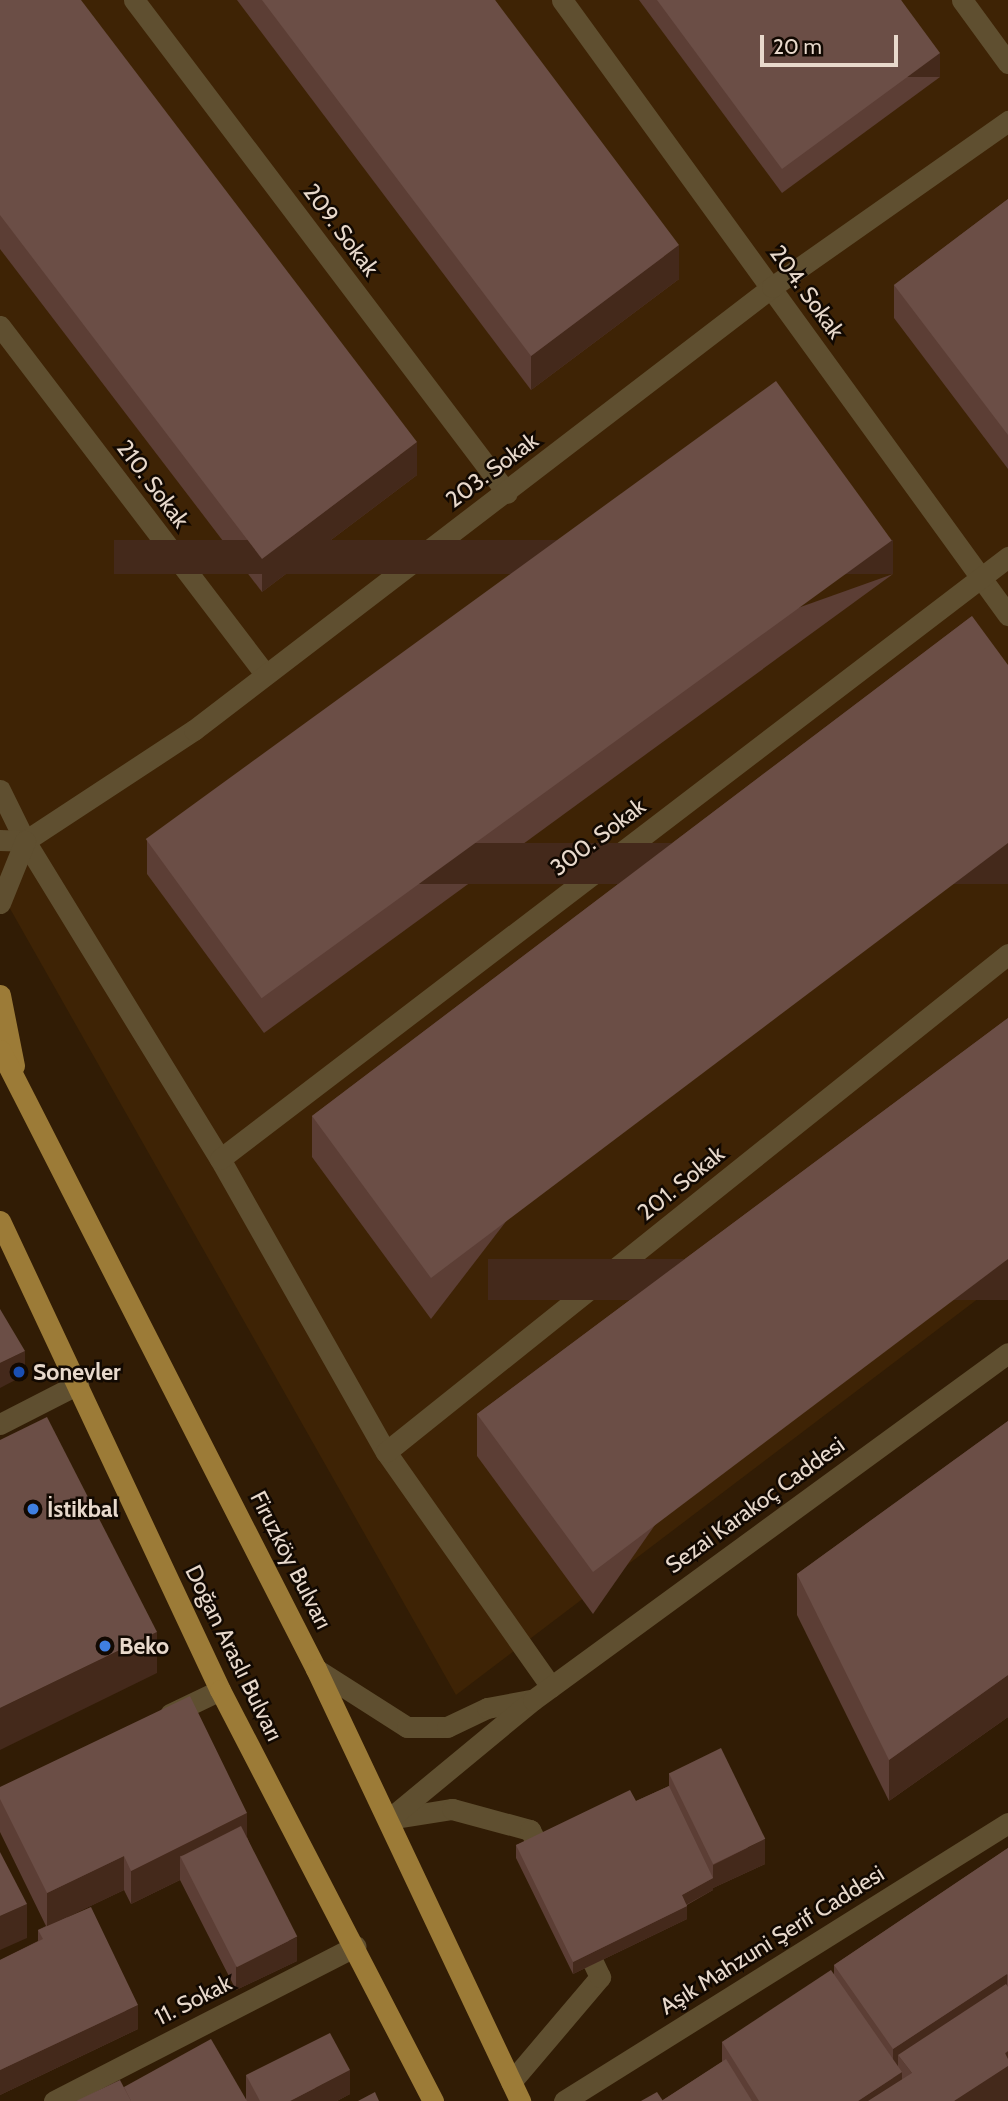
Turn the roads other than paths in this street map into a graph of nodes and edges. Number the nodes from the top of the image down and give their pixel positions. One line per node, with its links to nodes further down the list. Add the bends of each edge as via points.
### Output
1 (134, 0): 8 (street, 209. Sokak)
2 (562, 0): 6 (street, 204. Sokak)
3 (962, 0): 4 (street)
4 (1008, 63)
5 (1008, 121): 6 (street, 203. Sokak)
6 (772, 286): 8 (street, 203. Sokak); 10 (street, 204. Sokak)
7 (0, 326): 12 (street, 210. Sokak)
8 (507, 493): 12 (street, 203. Sokak)
9 (1008, 557): 10 (street, 300. Sokak)
10 (979, 579): 11 (street, 204. Sokak); 21 (street, 300. Sokak)
11 (1008, 615)
12 (264, 673): 15 (street, 203. Sokak, via 194,730)
13 (0, 790): 15 (street)
14 (0, 840): 15 (street)
15 (25, 841): 16 (street); 21 (street)
16 (0, 903)
17 (1008, 954): 26 (street, 201. Sokak)
18 (0, 995): 20 (main road)
19 (0, 1050): 20 (main road, Firuzköy Bulvarı)
20 (16, 1078): 27 (main road, Firuzköy Bulvarı)
21 (220, 1159): 26 (street)
22 (0, 1221): 24 (main road, Doğan Araslı Bulvarı)
23 (1008, 1353): 28 (street, Sezai Karakoç Caddesi)
24 (78, 1384): 25 (street); 29 (main road, Doğan Araslı Bulvarı)
25 (0, 1424)
26 (386, 1452): 28 (street)
27 (316, 1669): 30 (street, via 407,1727 447,1727 487,1708); 32 (main road, Firuzköy Bulvarı)
28 (551, 1687): 30 (street, Sezai Karakoç Caddesi)
29 (220, 1690): 31 (street); 36 (main road, Doğan Araslı Bulvarı)
30 (533, 1700): 32 (street, Sezai Karakoç Caddesi)
31 (147, 1725)
32 (389, 1819): 34 (street, via 452,1809 530,1830); 37 (main road, Firuzköy Bulvarı)
33 (1008, 1823): 40 (street, Aşık Mahzuni Şerif Caddesi)
34 (554, 1879)
35 (571, 1916): 37 (street, via 600,1977)
36 (355, 1946): 38 (street, 11. Sokak); 39 (main road, Doğan Araslı Bulvarı)
37 (515, 2092)
38 (54, 2101)
39 (433, 2101)
40 (564, 2101)

